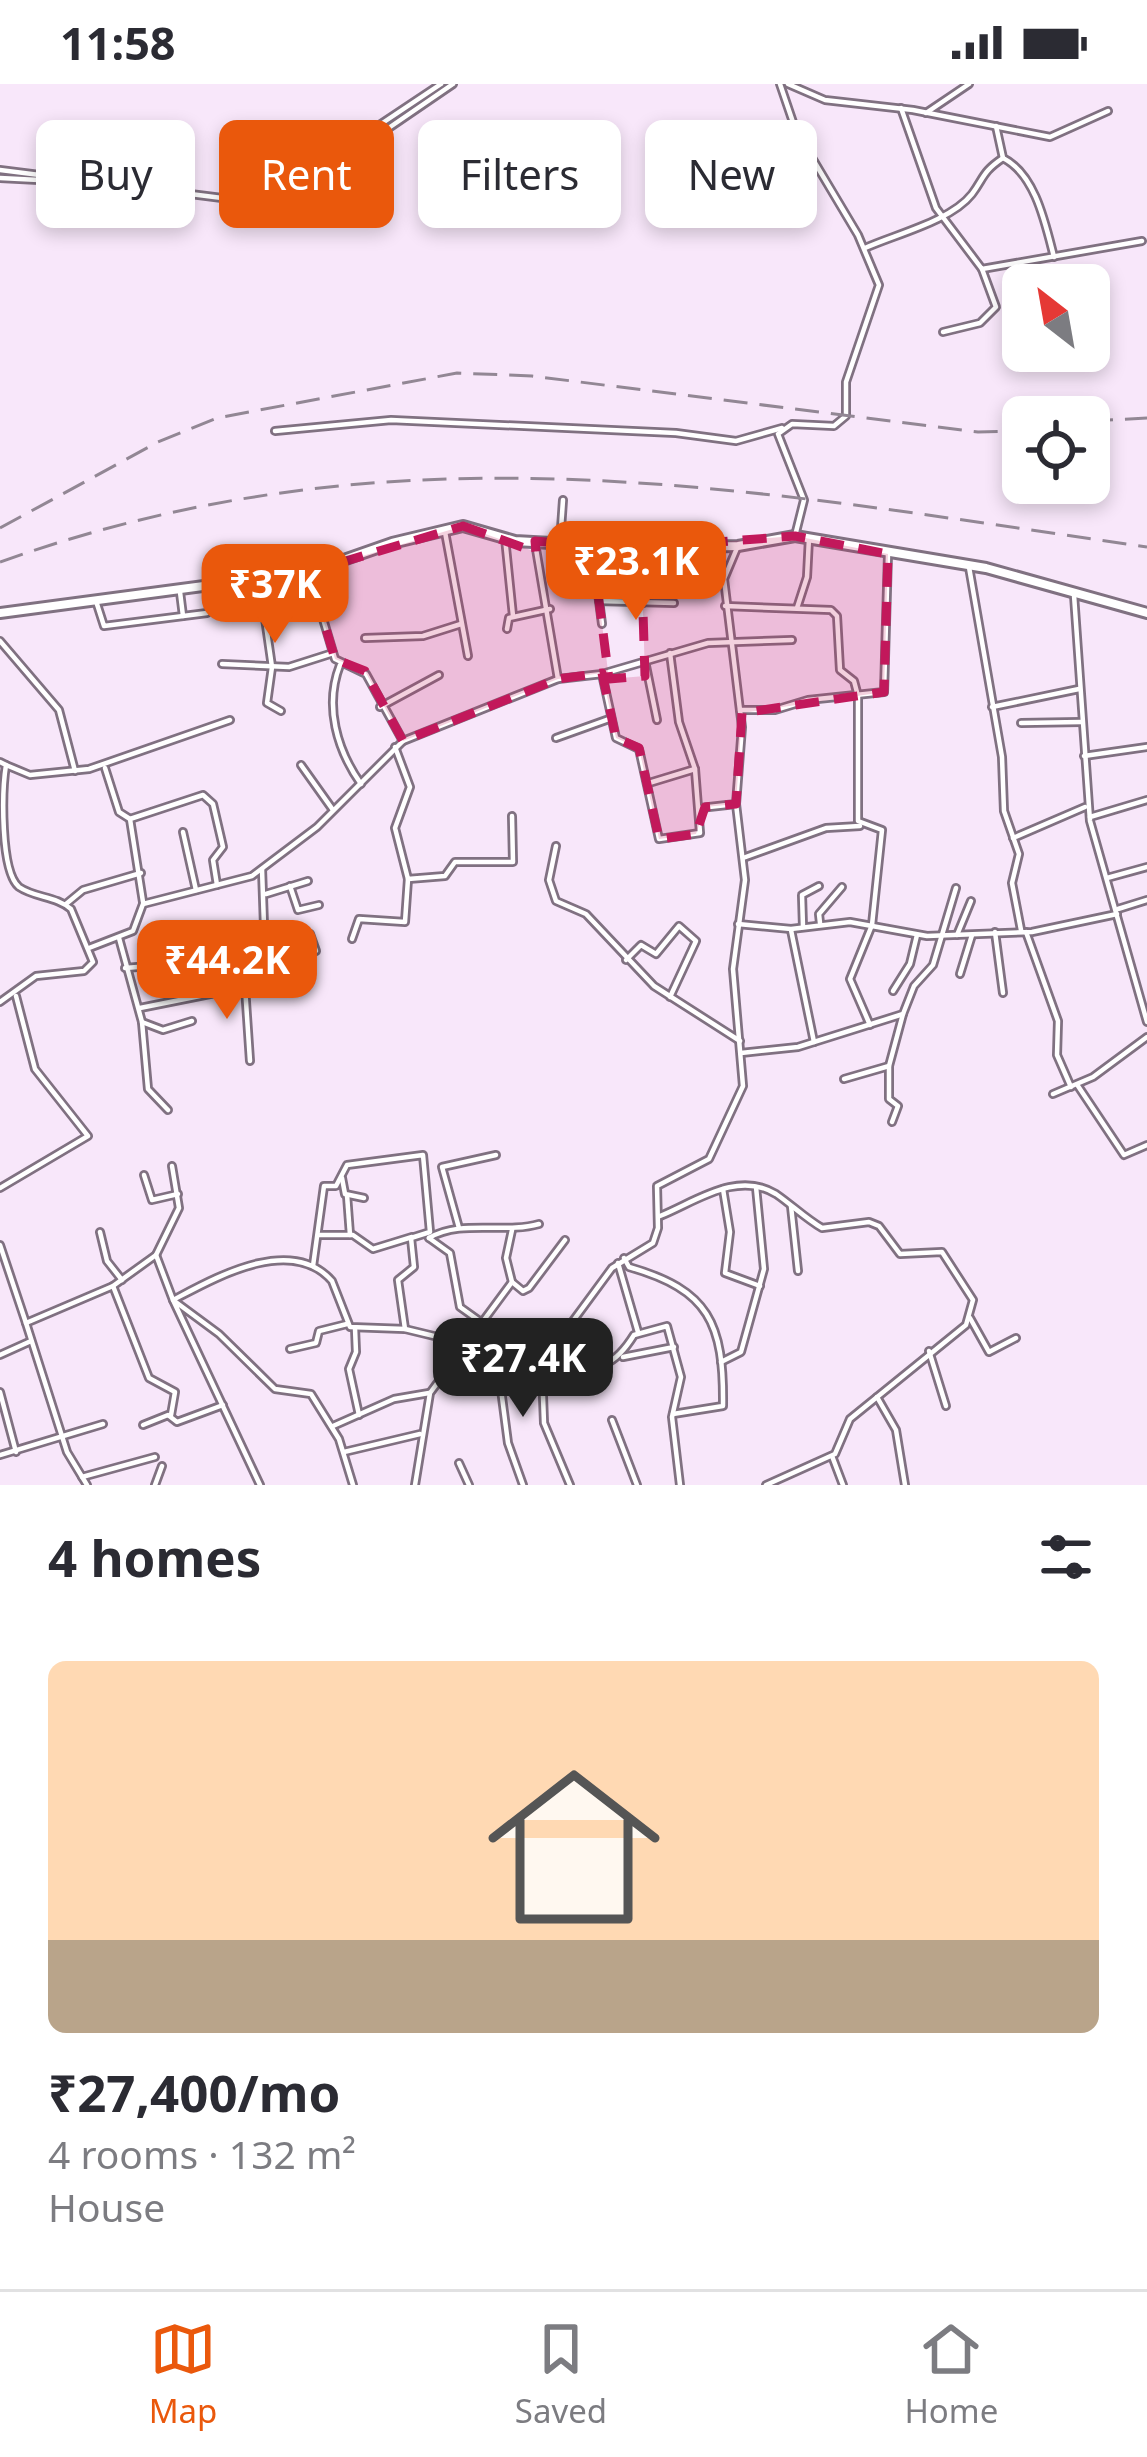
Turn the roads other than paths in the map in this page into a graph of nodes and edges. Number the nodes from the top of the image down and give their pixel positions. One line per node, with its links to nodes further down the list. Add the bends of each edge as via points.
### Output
1 (441, 84): 8 (street)
2 (453, 84): 9 (street)
3 (784, 84): 5 (street, via 825,100); 18 (street, via 806,153)
4 (969, 84): 7 (street)
5 (902, 108): 7 (street); 16 (street)
6 (1108, 111): 10 (street, via 1059,136)
7 (926, 112): 10 (street)
8 (386, 120)
9 (394, 124)
10 (996, 126): 11 (street)
11 (1003, 158): 16 (street); 19 (street, via 1022,170)
12 (0, 170): 13 (street)
13 (36, 174)
14 (0, 178): 15 (street)
15 (36, 181)
16 (941, 214): 18 (street); 20 (street)
17 (1142, 241): 19 (street)
18 (865, 248): 22 (street, via 878,296 846,382 846,416 834,426)
19 (1054, 257): 20 (street)
20 (982, 268): 21 (street, via 996,307 980,322)
21 (943, 332)
22 (782, 428): 23 (street, via 736,441 391,420); 26 (street, via 778,442 804,500)
23 (275, 431)
24 (563, 500): 30 (street)
25 (444, 530): 27 (main road, via 475,527); 36 (main road); 52 (street)
26 (795, 536): 28 (main road); 32 (main road)
27 (505, 538): 29 (main road); 50 (street)
28 (809, 538): 34 (main road); 45 (street)
29 (535, 541): 30 (main road); 46 (street)
30 (560, 543): 31 (main road)
31 (592, 546): 33 (main road); 41 (street)
32 (738, 546): 33 (main road); 44 (street, via 725,568)
33 (641, 548): 42 (street)
34 (888, 554): 35 (main road); 70 (street, via 886,688)
35 (968, 565): 39 (main road); 72 (street)
36 (309, 572): 37 (main road); 59 (street)
37 (210, 585): 38 (main road); 49 (street, via 212,611)
38 (179, 590): 40 (main road); 49 (street)
39 (1074, 595): 48 (main road); 69 (street)
40 (96, 601): 47 (main road); 49 (street, via 104,626)
41 (599, 601): 42 (street); 53 (street)
42 (643, 603): 43 (street)
43 (674, 603)
44 (725, 606): 45 (street); 58 (street)
45 (797, 608): 70 (street, via 835,612 842,675)
46 (550, 609): 50 (street); 68 (street)
47 (0, 613)
48 (1147, 613)
49 (183, 616)
50 (513, 616): 54 (street)
51 (265, 618): 65 (street)
52 (461, 624): 55 (street, via 423,636); 61 (street)
53 (602, 624)
54 (507, 629)
55 (365, 638)
56 (793, 640): 58 (street)
57 (0, 641): 89 (street, via 59,710)
58 (728, 641): 60 (street); 73 (street)
59 (333, 653): 64 (street); 65 (street)
60 (670, 653): 62 (street); 88 (street)
61 (468, 656)
62 (645, 661): 66 (street); 77 (street)
63 (222, 664): 65 (street)
64 (340, 665): 71 (street, via 364,672); 91 (street, via 337,740)
65 (272, 667): 74 (street, via 267,703)
66 (602, 674): 68 (street); 75 (street)
67 (439, 675): 71 (street)
68 (558, 679): 81 (street)
69 (1079, 689): 72 (street); 78 (street)
70 (858, 696): 73 (street); 101 (street)
71 (380, 707): 81 (street)
72 (992, 707): 103 (street)
73 (740, 710): 93 (street)
74 (281, 711)
75 (609, 719): 80 (street); 90 (street, via 621,746 638,746)
76 (230, 720): 86 (street)
77 (657, 720)
78 (1081, 722): 79 (street); 84 (street)
79 (1021, 723)
80 (556, 738)
81 (404, 740): 82 (street)
82 (395, 747): 91 (street); 110 (street, via 410,787 395,828)
83 (1147, 747): 84 (street)
84 (1084, 756): 94 (street)
85 (3, 763): 89 (street, via 30,775); 97 (street)
86 (105, 765): 89 (street); 100 (street, via 118,812)
87 (301, 765): 96 (street)
88 (695, 769): 90 (street); 95 (street)
89 (75, 771)
90 (648, 783): 95 (street, via 661,840 700,833)
91 (362, 784): 96 (street)
92 (1147, 800): 99 (street)
93 (736, 805): 95 (street); 105 (street)
94 (1088, 805): 99 (street); 103 (street)
95 (700, 808)
96 (333, 810): 107 (street)
97 (2, 814): 121 (street, via 10,877 21,889)
98 (512, 817): 110 (street, via 513,862 455,862 445,876)
99 (1090, 818): 109 (street)
100 (130, 819): 108 (street); 112 (street, via 207,795 223,847 213,860)
101 (860, 826): 105 (street, via 826,828); 127 (street, via 882,830)
102 (183, 832): 117 (street)
103 (1013, 838): 131 (street)
104 (556, 845): 142 (street, via 552,895 586,914)
105 (743, 858): 126 (street)
106 (1147, 867): 109 (street)
107 (261, 869): 112 (street); 118 (street)
108 (141, 873): 121 (street, via 83,890); 122 (street)
109 (1107, 878): 124 (street)
110 (408, 879): 138 (street, via 405,922 359,920)
111 (308, 881): 113 (street)
112 (217, 885): 117 (street)
113 (290, 886): 118 (street); 123 (street, via 298,910)
114 (819, 886): 128 (street, via 802,895)
115 (842, 887): 125 (street)
116 (956, 888): 135 (street)
117 (196, 890): 122 (street)
118 (266, 894): 130 (street)
119 (1147, 900): 124 (street)
120 (971, 901): 136 (street)
121 (66, 904): 139 (street)
122 (143, 904): 137 (street, via 133,931)
123 (319, 905)
124 (1116, 912): 131 (street); 147 (street)
125 (820, 923): 127 (street); 128 (street)
126 (738, 924): 129 (street); 160 (street)
127 (872, 925): 134 (street); 158 (street, via 850,979)
128 (802, 927): 129 (street)
129 (791, 929): 161 (street)
130 (266, 930): 140 (street); 140 (street, via 310,934 316,951)
131 (1023, 931): 132 (street); 166 (street, via 1058,1021 1057,1055)
132 (995, 932): 133 (street); 149 (street)
133 (972, 934): 136 (street); 144 (street)
134 (917, 935): 135 (street); 148 (street)
135 (939, 935): 136 (street); 154 (street, via 933,965)
136 (957, 935)
137 (118, 938): 139 (street); 143 (street)
138 (352, 939)
139 (89, 947): 150 (street, via 88,969 36,976)
140 (265, 954): 141 (street)
141 (249, 958): 143 (street); 145 (street)
142 (626, 961): 151 (street); 151 (street, via 641,945 656,954 677,927 691,932 696,946)
143 (125, 968): 153 (street)
144 (960, 974)
145 (245, 987): 153 (street); 163 (street)
146 (1147, 988): 147 (street)
147 (1137, 990): 157 (street)
148 (893, 991)
149 (1003, 993)
150 (16, 995): 152 (street); 175 (street, via 35,1069 88,1136)
151 (670, 997): 160 (street)
152 (0, 1002)
153 (140, 1008): 156 (street)
154 (903, 1014): 158 (street); 164 (street)
155 (192, 1021): 156 (street, via 163,1030)
156 (142, 1022): 168 (street, via 148,1089)
157 (1147, 1022)
158 (870, 1025): 161 (street)
159 (1147, 1037): 166 (street)
160 (740, 1041): 162 (street)
161 (814, 1042): 162 (street)
162 (741, 1053): 182 (street, via 740,1097 714,1152 661,1183)
163 (250, 1061)
164 (889, 1066): 165 (street); 169 (street, via 889,1099 898,1106)
165 (844, 1079)
166 (1074, 1086): 167 (street); 170 (street, via 1124,1155)
167 (1053, 1094)
168 (168, 1110)
169 (892, 1122)
170 (1147, 1145)
171 (496, 1155): 184 (street, via 442,1167)
172 (172, 1166): 178 (street)
173 (144, 1175): 178 (street, via 152,1200)
174 (342, 1178): 179 (street); 188 (street, via 322,1188); 189 (street, via 346,1165 423,1155)
175 (1, 1184)
176 (756, 1186): 177 (street); 181 (street); 200 (street, via 765,1256)
177 (723, 1189): 182 (street); 200 (street, via 725,1273)
178 (178, 1194): 193 (street, via 176,1219)
179 (347, 1196): 180 (street); 187 (street)
180 (364, 1198)
181 (791, 1206): 196 (street); 202 (street, via 822,1228 879,1226 900,1254 942,1252 973,1300)
182 (658, 1216): 194 (street, via 653,1243)
183 (539, 1224): 185 (street)
184 (459, 1228): 185 (street); 189 (street)
185 (512, 1231): 198 (street)
186 (100, 1232): 197 (street)
187 (350, 1234): 188 (street); 190 (street, via 373,1249)
188 (317, 1235): 195 (street)
189 (429, 1236): 190 (street); 203 (street, via 449,1253 458,1304)
190 (412, 1237): 207 (street, via 414,1267 398,1280)
191 (565, 1240): 198 (street, via 530,1288)
192 (0, 1245): 204 (street)
193 (155, 1255): 197 (street); 201 (street)
194 (621, 1261): 208 (street); 211 (street, via 570,1324); 219 (street, via 689,1290 716,1330)
195 (313, 1266): 201 (street, via 242,1267); 205 (street, via 332,1280)
196 (798, 1271)
197 (122, 1280): 199 (street)
198 (512, 1282): 203 (street)
199 (113, 1286): 204 (street); 227 (street, via 149,1378 175,1392)
200 (760, 1286): 219 (street, via 741,1352)
201 (172, 1300): 224 (street); 232 (street, via 269,1385 311,1394)
202 (970, 1318): 209 (street, via 989,1352); 215 (street)
203 (482, 1322): 213 (street)
204 (26, 1323): 210 (street)
205 (347, 1324): 206 (street); 214 (street)
206 (355, 1328): 207 (street); 228 (street, via 349,1369)
207 (405, 1329): 213 (street)
208 (638, 1332): 212 (street, via 667,1326); 218 (street)
209 (1016, 1338)
210 (31, 1341): 217 (street); 234 (street)
211 (541, 1343): 216 (street); 220 (street)
212 (674, 1347): 218 (street); 226 (street, via 680,1377)
213 (464, 1348): 216 (street); 222 (street)
214 (290, 1349)
215 (929, 1351): 223 (street); 225 (street)
216 (496, 1352): 249 (street, via 508,1443)
217 (0, 1355)
218 (623, 1357): 220 (street, via 600,1366)
219 (722, 1362): 226 (street, via 723,1406)
220 (540, 1367): 250 (street, via 544,1423)
221 (0, 1392): 235 (street)
222 (430, 1393): 228 (street); 233 (street)
223 (877, 1397): 238 (street, via 844,1426); 255 (street, via 896,1430)
224 (223, 1406): 227 (street, via 177,1423); 245 (street)
225 (946, 1406)
226 (672, 1414): 252 (street)
227 (171, 1415): 231 (street)
228 (359, 1415): 232 (street)
229 (612, 1420): 251 (street)
230 (103, 1424): 234 (street)
231 (143, 1425)
232 (333, 1426): 236 (street)
233 (420, 1434): 236 (street); 247 (street)
234 (63, 1438): 235 (street); 242 (street)
235 (16, 1452): 237 (street)
236 (343, 1453): 246 (street)
237 (0, 1455)
238 (832, 1456): 253 (street); 254 (street)
239 (155, 1457): 242 (street)
240 (459, 1463): 248 (street)
241 (162, 1466): 244 (street)
242 (82, 1477): 243 (street)
243 (87, 1485)
244 (155, 1485)
245 (260, 1485)
246 (353, 1485)
247 (415, 1485)
248 (469, 1485)
249 (523, 1485)
250 (570, 1485)
251 (637, 1485)
252 (680, 1485)
253 (766, 1485)
254 (843, 1485)
255 (905, 1485)

